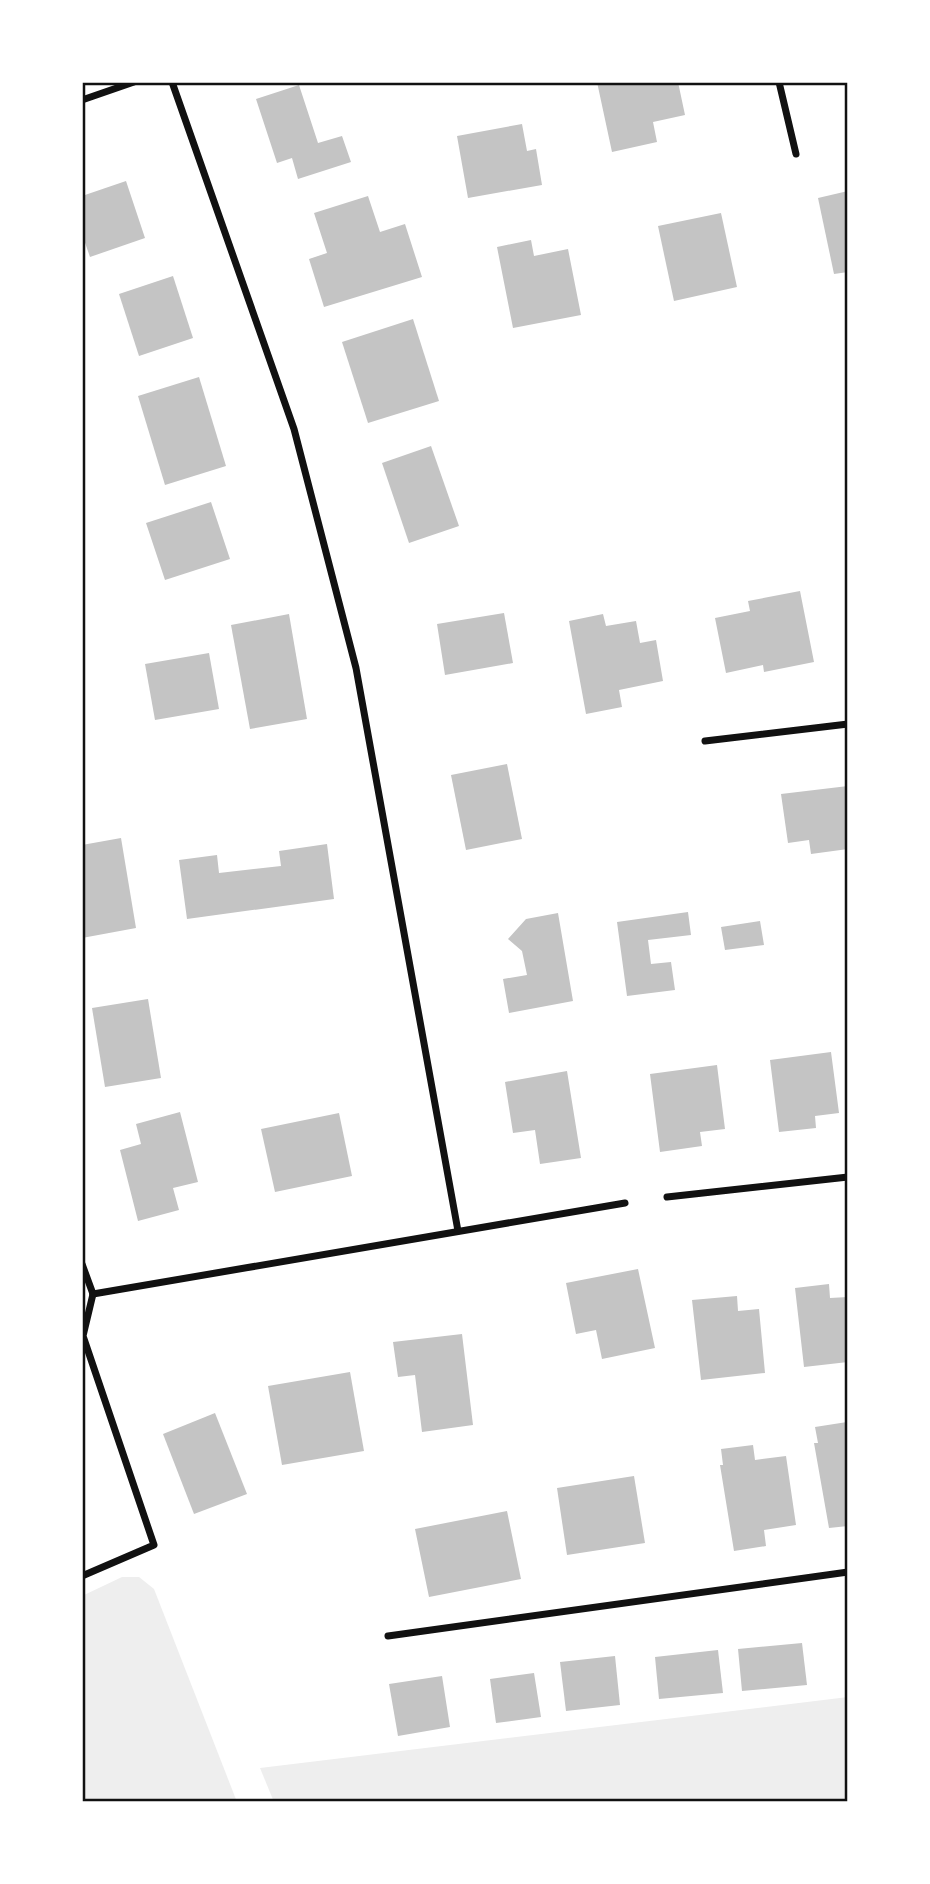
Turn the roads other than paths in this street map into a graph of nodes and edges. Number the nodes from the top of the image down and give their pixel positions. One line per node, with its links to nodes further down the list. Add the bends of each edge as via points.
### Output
1 (134, 82): 4 (street)
2 (172, 82): 11 (street, via 294,429 356,668)
3 (779, 82): 5 (street)
4 (82, 100)
5 (796, 154)
6 (848, 724): 7 (street)
7 (705, 741)
8 (848, 1177): 9 (street)
9 (667, 1197)
10 (625, 1203): 11 (street)
11 (458, 1231): 13 (street)
12 (82, 1265): 13 (street)
13 (93, 1294): 15 (street, via 83,1336 154,1545)
14 (848, 1572): 16 (street)
15 (82, 1576)
16 (388, 1636)

